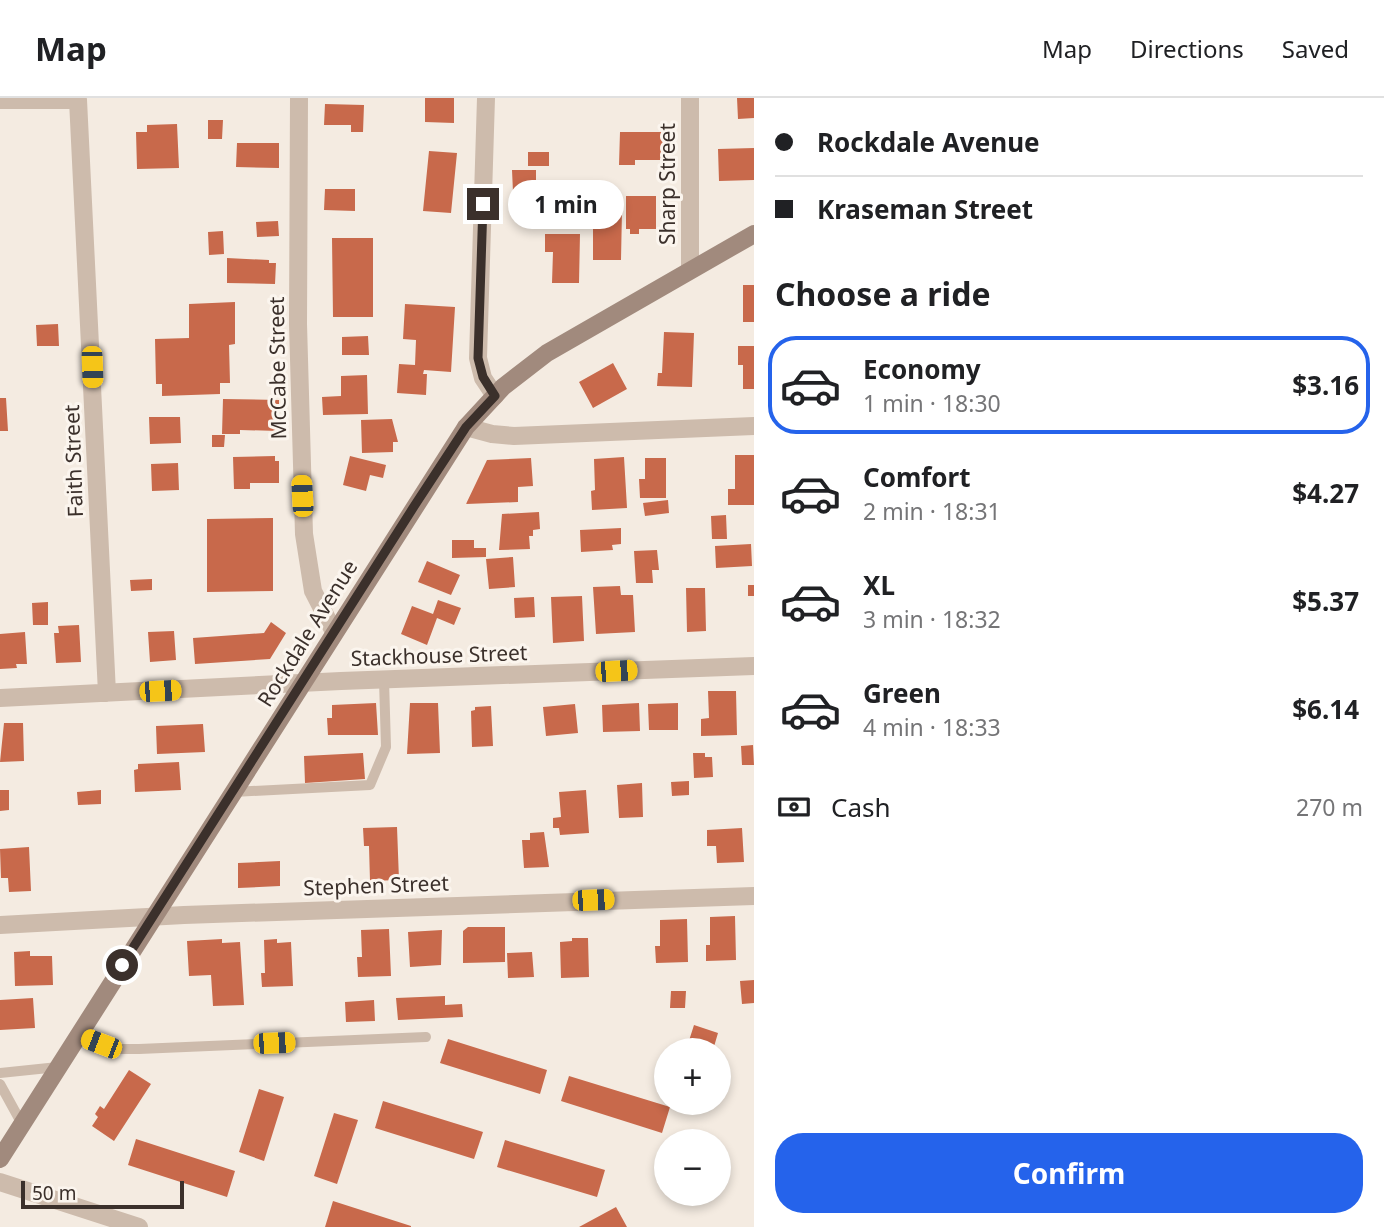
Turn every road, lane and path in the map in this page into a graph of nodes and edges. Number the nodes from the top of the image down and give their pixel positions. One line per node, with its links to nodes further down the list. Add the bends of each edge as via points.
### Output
1 (299, 98): 11 (street, McCabe Street, via 298,324 304,534 313,592)
2 (486, 98): 8 (street, via 478,358)
3 (690, 98): 7 (street, Sharp Street)
4 (78, 99): 5 (street); 15 (street, Faith Street)
5 (0, 100)
6 (754, 234): 7 (main road, Rockdale Avenue)
7 (690, 269): 8 (main road, Rockdale Avenue, via 547,354)
8 (495, 396): 10 (main road, Rockdale Avenue)
9 (754, 426): 10 (street, via 514,436)
10 (466, 427): 11 (main road, Rockdale Avenue)
11 (334, 632): 14 (main road, Rockdale Avenue)
12 (754, 666): 13 (street, Stackhouse Street)
13 (384, 680): 14 (street, Stackhouse Street); 17 (lane, via 386,747 370,785)
14 (301, 685): 15 (street, Stackhouse Street); 17 (main road, Rockdale Avenue)
15 (107, 693): 16 (street, Stackhouse Street)
16 (0, 698)
17 (234, 792): 19 (main road, Rockdale Avenue)
18 (754, 896): 19 (street, Stephen Street)
19 (152, 918): 20 (street, Stephen Street); 21 (main road, Rockdale Avenue)
20 (0, 925)
21 (79, 1035): 22 (lane, via 120,1049); 23 (main road, Rockdale Avenue)
22 (426, 1037)
23 (58, 1067): 24 (lane); 26 (main road, Rockdale Avenue)
24 (0, 1073)
25 (0, 1084): 26 (lane)
26 (22, 1124): 27 (main road, Rockdale Avenue)
27 (0, 1159)
28 (0, 1182): 29 (street)
29 (139, 1227)

